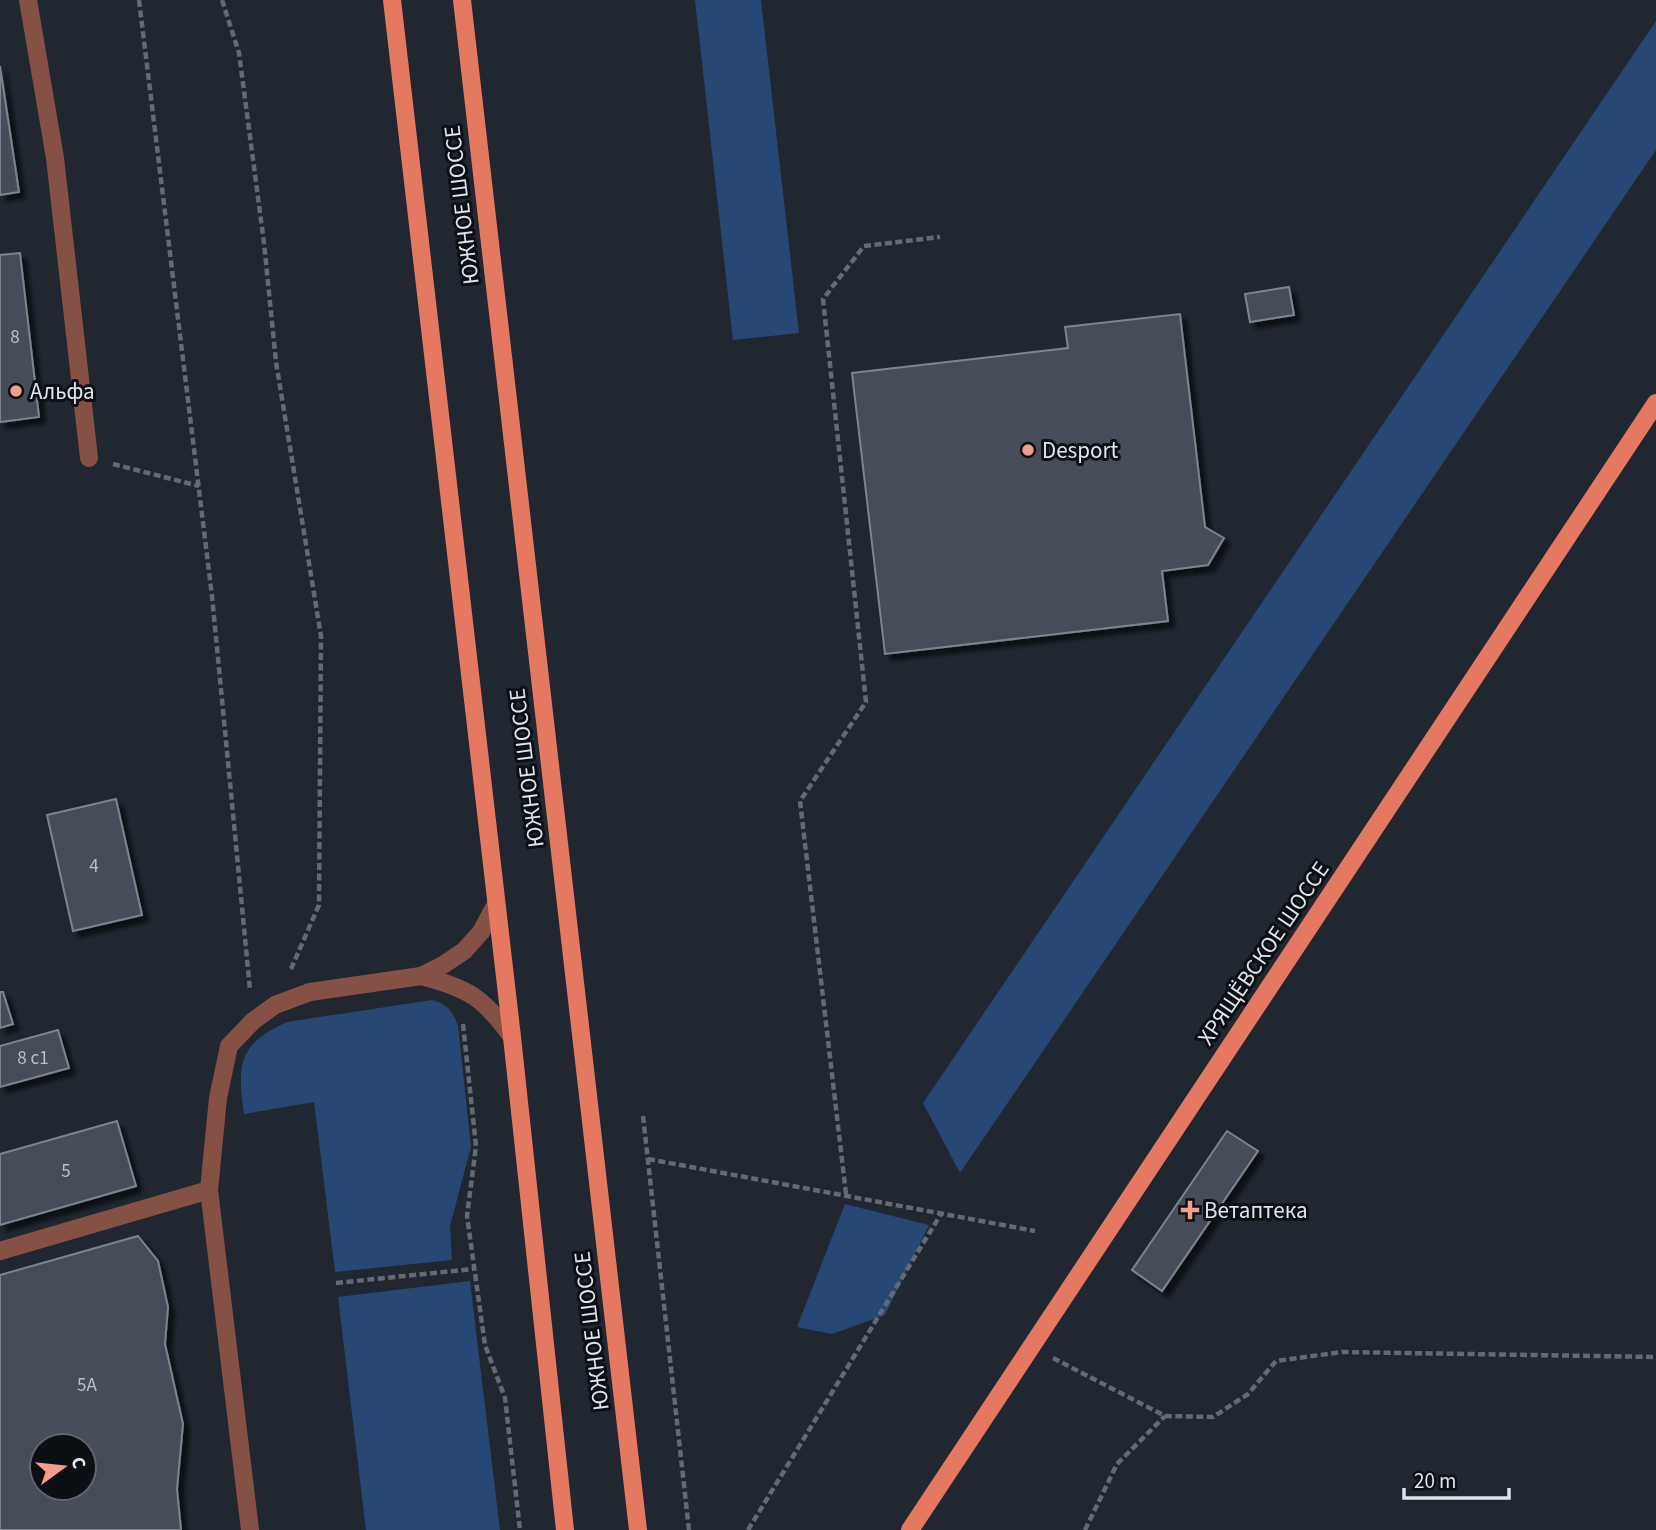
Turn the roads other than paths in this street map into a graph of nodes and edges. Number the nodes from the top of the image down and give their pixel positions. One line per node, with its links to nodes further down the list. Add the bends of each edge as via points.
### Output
1 (28, 0): 5 (lane, via 55,158)
2 (392, 0): 6 (main road, ЮЖНОЕ ШОССЕ)
3 (462, 0): 13 (main road, ЮЖНОЕ ШОССЕ)
4 (1656, 403): 14 (main road, ХРЯЩЁВСКОЕ ШОССЕ)
5 (89, 458)
6 (496, 904): 7 (lane, via 464,951); 8 (main road, ЮЖНОЕ ШОССЕ)
7 (421, 976): 8 (lane, via 474,996 493,1011); 9 (lane, via 310,992 275,1005 253,1021 229,1046 218,1098)
8 (512, 1037): 12 (main road, ЮЖНОЕ ШОССЕ)
9 (209, 1190): 10 (lane); 11 (lane)
10 (0, 1251)
11 (250, 1530)
12 (565, 1530)
13 (638, 1530)
14 (910, 1530)

